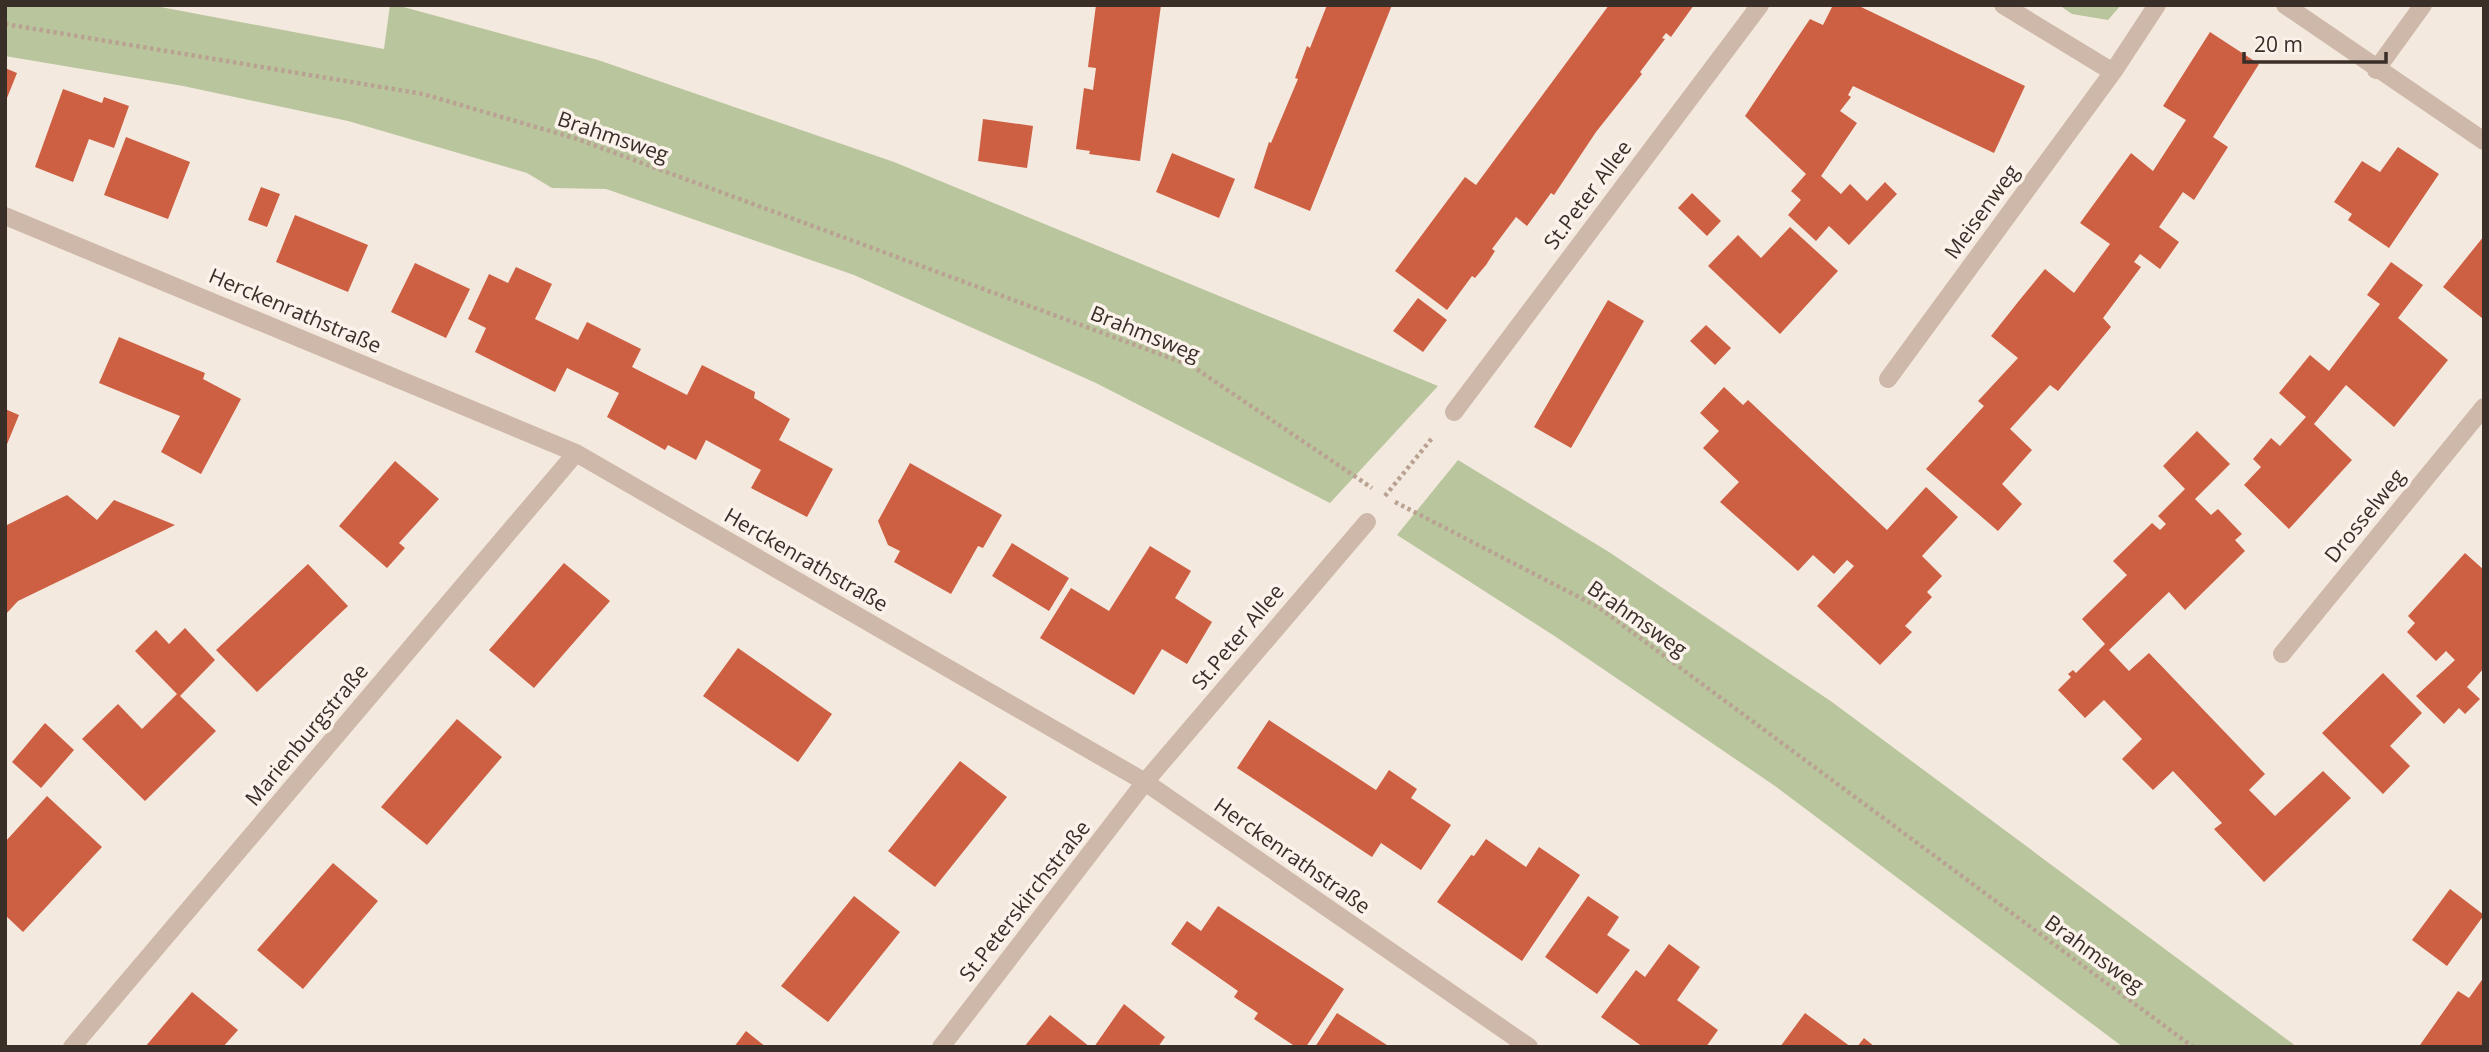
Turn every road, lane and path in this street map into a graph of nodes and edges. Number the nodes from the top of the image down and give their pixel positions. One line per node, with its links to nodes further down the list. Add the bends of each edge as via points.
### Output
1 (1759, 5): 13 (street, St.Peter Allee)
2 (2003, 5): 8 (street)
3 (2157, 5): 8 (street, Meisenweg)
4 (2285, 5): 7 (street)
5 (2423, 5): 7 (street)
6 (5, 24): 15 (path, Brahmsweg, via 423,94 577,139 1192,366)
7 (2376, 70): 9 (street)
8 (2113, 72): 11 (street, Meisenweg)
9 (2484, 141)
10 (5, 216): 14 (street, Herckenrathstraße)
11 (1888, 379)
12 (2484, 407): 17 (street, Drosselweg)
13 (1454, 412): 15 (path)
14 (576, 453): 18 (street, Herckenrathstraße); 19 (street, Marienburgstraße)
15 (1385, 496): 16 (path); 22 (path, Brahmsweg, via 1598,607)
16 (1367, 522): 18 (street, St.Peter Allee)
17 (2283, 654)
18 (1145, 782): 20 (street, St.Peterskirchstraße); 21 (street, Herckenrathstraße)
19 (72, 1047)
20 (941, 1047)
21 (1529, 1047)
22 (2193, 1047)

